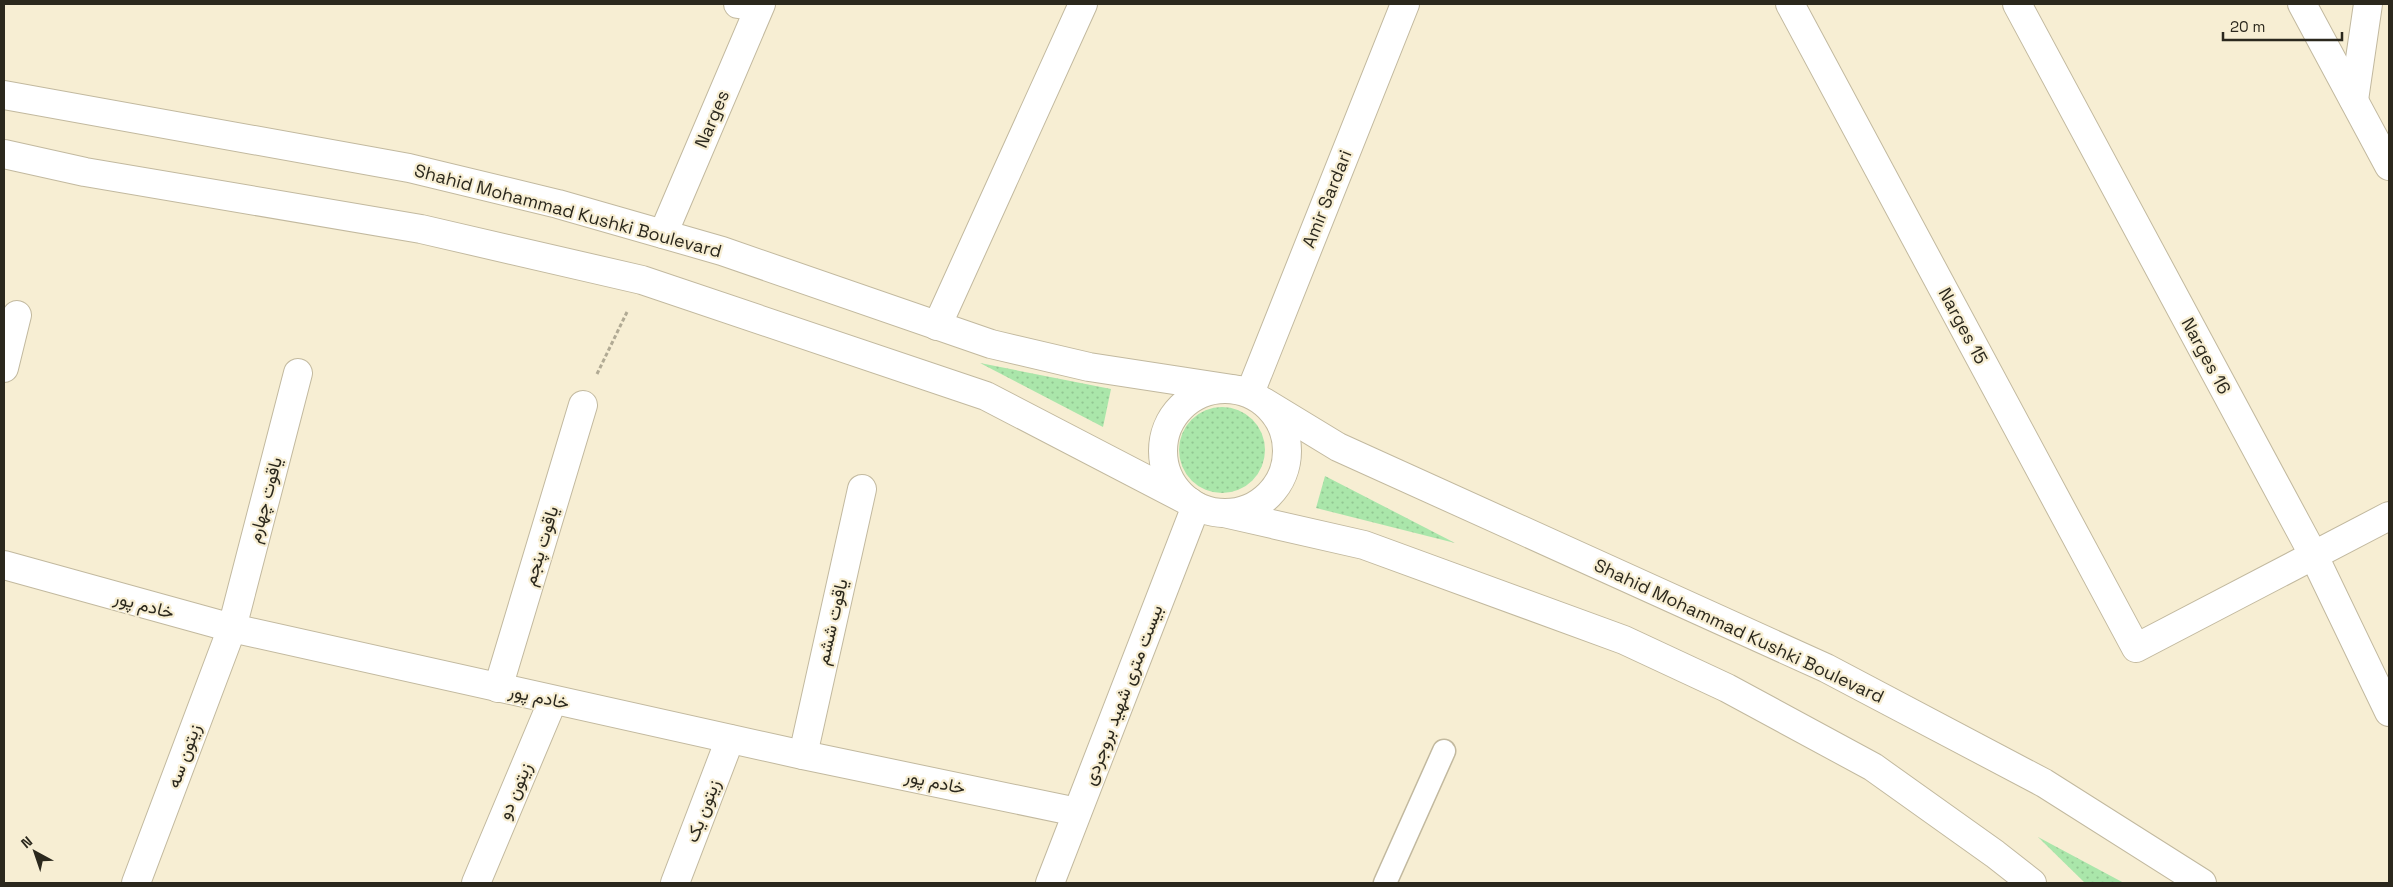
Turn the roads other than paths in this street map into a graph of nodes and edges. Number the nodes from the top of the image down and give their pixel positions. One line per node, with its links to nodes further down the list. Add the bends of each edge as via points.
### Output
1 (1083, 4): 14 (street)
2 (1405, 4): 17 (street, Amir Sardari)
3 (1790, 4): 23 (street, Narges 15, via 2136,648)
4 (2017, 4): 23 (street, Narges 16)
5 (2302, 4): 9 (street)
6 (2368, 4): 9 (street)
7 (753, 5): 12 (street, Narges)
8 (4, 95): 12 (street, Shahid Mohammad Kushki Boulevard, via 409,168 558,204)
9 (2354, 100): 11 (street)
10 (4, 154): 20 (street, via 85,172 421,229 642,280 986,396)
11 (2389, 166)
12 (663, 234): 14 (street, Shahid Mohammad Kushki Boulevard, via 722,251)
13 (17, 315): 15 (street)
14 (937, 326): 17 (street, Shahid Mohammad Kushki Boulevard, via 991,344 1089,367)
15 (4, 368)
16 (298, 373): 25 (street, یاقوت چهارم)
17 (1251, 395): 20 (street, via 1220,388 1201,393 1172,417 1164,435 1162,454 1166,472 1176,489); 21 (street, via 1277,416 1285,433 1287,452 1283,472 1274,488 1260,502 1243,510); 39 (street, Shahid Mohammad Kushki Boulevard, via 1338,447 1826,668 2044,783)
18 (583, 405): 26 (street, یاقوت پنجم)
19 (862, 489): 31 (street, یاقوت ششم)
20 (1193, 504): 21 (street); 32 (street, بیست متری شهید بروجردی)
21 (1224, 513): 38 (street, via 1364,545 1624,640 1727,688 1873,767)
22 (2389, 516): 23 (street)
23 (2314, 556): 28 (street, Narges 16)
24 (4, 565): 25 (street, خادم پور)
25 (232, 628): 26 (street, خادم پور); 33 (street, زیتون سه)
26 (498, 688): 27 (street, خادم پور)
27 (553, 700): 29 (street, خادم پور); 34 (street, زیتون دو)
28 (2389, 712)
29 (730, 739): 31 (street, خادم پور); 35 (street, زیتون یک)
30 (1444, 751): 37 (lane)
31 (803, 755): 32 (street, خادم پور)
32 (1078, 812): 36 (street, بیست متری شهید بروجردی)
33 (136, 883)
34 (476, 883)
35 (675, 883)
36 (1050, 883)
37 (1385, 883)
38 (2032, 883)
39 (2202, 883)

